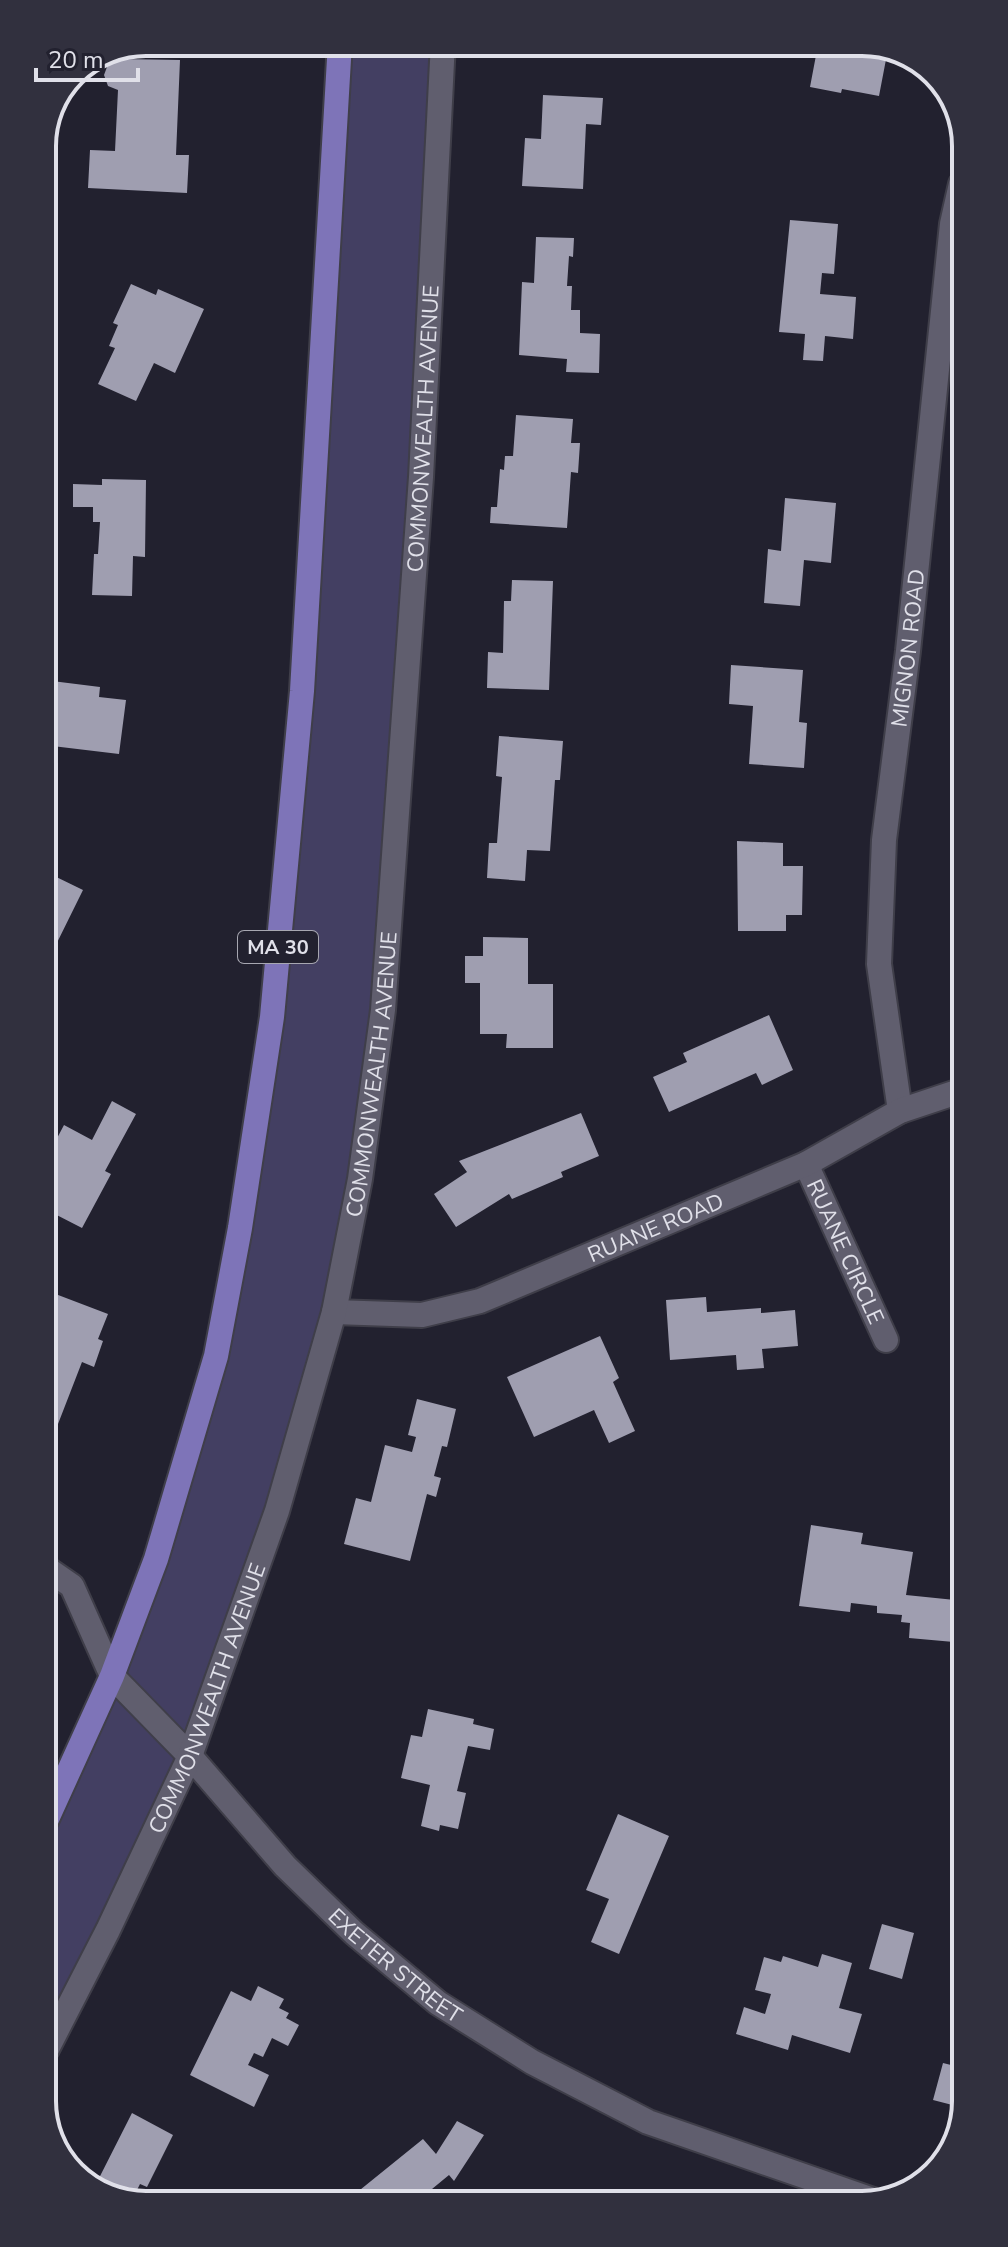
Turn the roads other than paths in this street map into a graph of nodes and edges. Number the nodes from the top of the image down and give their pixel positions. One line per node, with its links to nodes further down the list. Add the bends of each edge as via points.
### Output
1 (339, 56): 10 (main road, MA 30, via 302,691 258,1120 216,1356 156,1559)
2 (442, 56): 7 (street, COMMONWEALTH AVENUE, via 421,477 383,1010 360,1179)
3 (952, 260): 5 (street, MIGNON ROAD, via 884,840 879,964)
4 (952, 1094): 5 (street, RUANE ROAD)
5 (900, 1111): 6 (street, RUANE ROAD)
6 (806, 1164): 7 (street, RUANE ROAD, via 480,1301 422,1315); 8 (street, RUANE CIRCLE)
7 (334, 1312): 11 (street, COMMONWEALTH AVENUE, via 277,1511)
8 (886, 1340)
9 (56, 1575): 10 (street, EXETER STREET, via 72,1586)
10 (112, 1676): 11 (street, EXETER STREET); 12 (main road, MA 30)
11 (190, 1756): 13 (street, COMMONWEALTH AVENUE); 14 (street, EXETER STREET, via 285,1866 438,2003 532,2062 648,2122)
12 (56, 1799)
13 (56, 2031)
14 (847, 2191)

